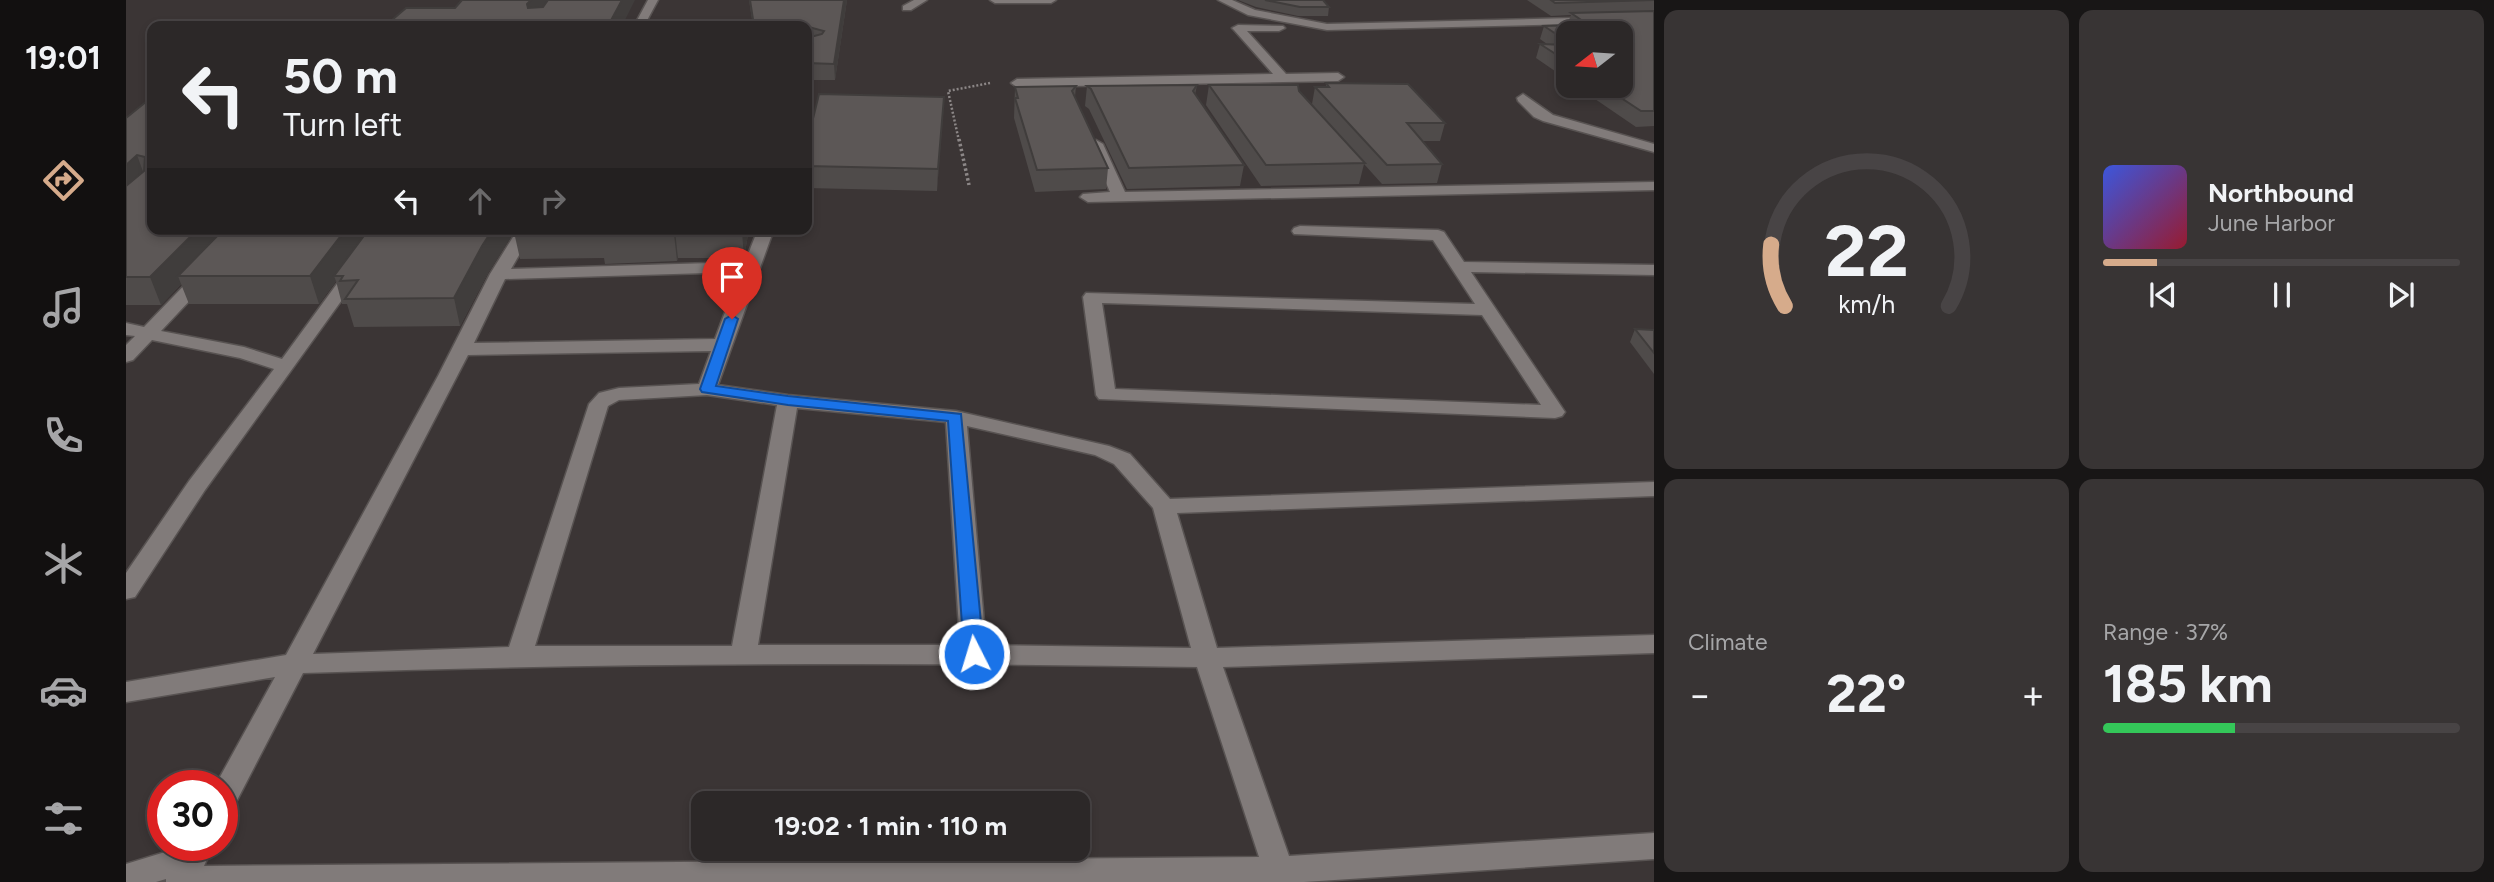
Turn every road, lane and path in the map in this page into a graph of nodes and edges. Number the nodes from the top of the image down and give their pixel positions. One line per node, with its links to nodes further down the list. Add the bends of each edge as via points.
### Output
1 (653, 0): 8 (street)
2 (922, 0): 6 (street)
3 (995, 0): 4 (street)
4 (1051, 0)
5 (1223, 0): 9 (street, via 1252,13)
6 (907, 8)
7 (1654, 19): 9 (street)
8 (642, 21)
9 (1327, 27): 11 (street, via 1238,28)
10 (1338, 77): 11 (street)
11 (1283, 78): 12 (street)
12 (1017, 83): 17 (path, via 948,90)
13 (1523, 98): 15 (street, via 1548,118)
14 (1092, 135): 21 (street)
15 (1654, 148)
16 (1360, 173): 19 (street)
17 (970, 185)
18 (1654, 186): 19 (street)
19 (1377, 192): 21 (street, via 1253,189)
20 (1087, 197): 21 (street)
21 (1120, 197)
22 (1300, 231): 28 (street, via 1438,235)
23 (381, 235): 37 (street)
24 (522, 235): 30 (street)
25 (764, 235): 27 (street)
26 (220, 257): 33 (street)
27 (751, 267): 30 (street); 34 (street)
28 (1459, 267): 29 (street); 31 (street)
29 (1654, 270)
30 (499, 274): 35 (street)
31 (1487, 310): 31 (street, via 1555,412 1106,395 1092,297)
32 (126, 330): 33 (street)
33 (149, 332): 36 (street); 37 (street)
34 (722, 345): 35 (street); 38 (street)
35 (460, 349): 49 (street)
36 (126, 356)
37 (286, 366): 43 (street)
38 (708, 389): 39 (street); 46 (street, via 619,394 599,404)
39 (788, 401): 40 (street); 47 (street)
40 (956, 417): 42 (street, via 1116,456); 45 (street)
41 (1654, 489): 42 (street)
42 (1164, 506): 48 (street)
43 (126, 591)
44 (1654, 644): 48 (street)
45 (974, 654): 47 (street); 48 (street)
46 (519, 656): 47 (street); 49 (street)
47 (743, 657)
48 (1207, 658): 54 (street)
49 (293, 664): 50 (street); 51 (street)
50 (126, 692)
51 (238, 770)
52 (1654, 846): 54 (street)
53 (188, 866): 54 (street); 55 (street)
54 (1281, 876)
55 (126, 878)

